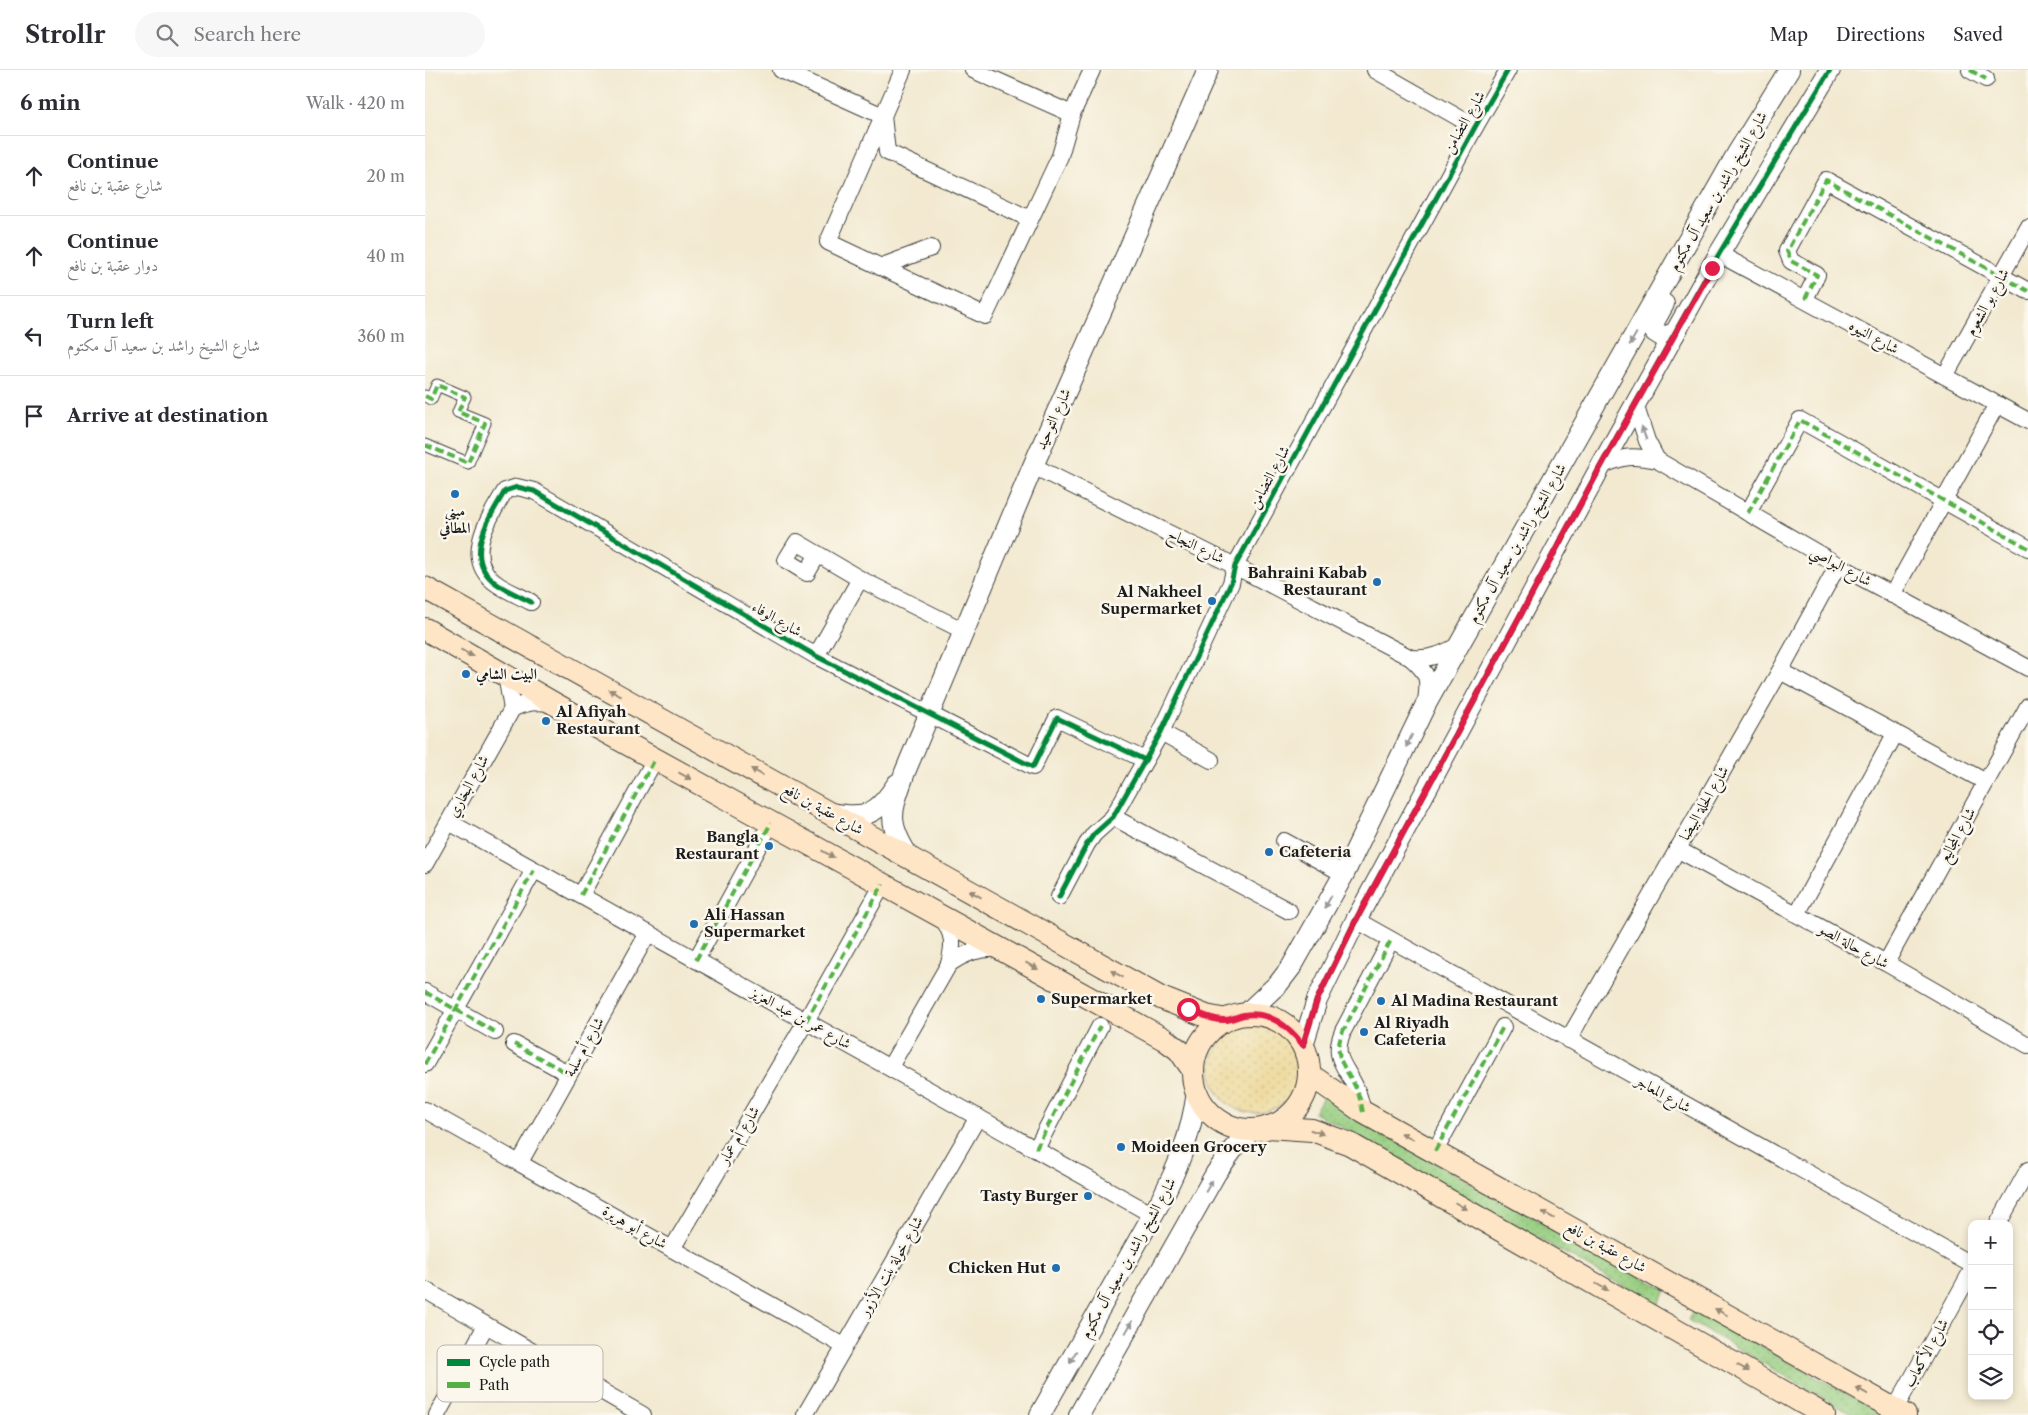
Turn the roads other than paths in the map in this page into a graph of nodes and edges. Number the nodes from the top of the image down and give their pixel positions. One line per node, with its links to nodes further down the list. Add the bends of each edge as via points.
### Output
1 (781, 70): 13 (street)
2 (903, 70): 13 (street)
3 (973, 70): 12 (street)
4 (1208, 70): 32 (street, شارع التوحيد)
5 (1375, 70): 14 (street)
6 (1509, 70): 14 (street, شارع التضامن)
7 (1829, 70): 19 (street)
8 (1970, 70): 11 (street)
9 (1088, 71): 12 (street)
10 (1786, 73): 15 (street, شارع الشيخ راشد بن سعيد آل مكتوم)
11 (1986, 79)
12 (1072, 114): 16 (street, via 1059,156)
13 (883, 116): 16 (street, via 887,152); 20 (street, via 828,242)
14 (1475, 127): 39 (street, شارع التضامن)
15 (1738, 152): 24 (street, via 1700,237 1654,322 1655,332 1663,336); 46 (street, شارع الشيخ راشد بن سعيد آل مكتوم, one-way to 46)
16 (1030, 219): 20 (street, via 985,316)
17 (2028, 228): 21 (street, شارع بو الشعوم)
18 (931, 248): 20 (street)
19 (1719, 254): 23 (street, شارع النيوه); 24 (street)
20 (881, 267)
21 (2001, 276): 22 (street); 23 (street, via 1826,180 1787,251 1791,260 1817,276); 25 (street, شارع بو الشعوم)
22 (2028, 292)
23 (1805, 299): 25 (street, شارع النيوه)
24 (1675, 333): 27 (street)
25 (1945, 376): 28 (street, شارع النيوه)
26 (425, 396): 30 (street, via 431,399 437,385 465,397 458,412 485,423 467,463)
27 (1635, 404): 31 (street, one-way to 27); 33 (street)
28 (1997, 404): 29 (street, شارع النيوه); 34 (street)
29 (2028, 421)
30 (425, 445)
31 (1657, 460): 33 (street, شارع البواصي, via 1635,456); 35 (street, شارع البواصي)
32 (1033, 466): 39 (street, شارع النجاح); 45 (street, شارع التوحيد)
33 (1601, 466): 80 (street)
34 (1944, 501): 35 (street, via 1800,420); 36 (street); 42 (street)
35 (1748, 513): 38 (street, شارع البواصي)
36 (2028, 548)
37 (818, 554): 40 (street)
38 (1838, 565): 42 (street, شارع البواصي); 50 (street, شارع الحلة البيضا)
39 (1235, 566): 48 (street, شارع النجاح); 57 (street, شارع التضامن, via 1231,583)
40 (859, 579): 45 (street); 47 (street)
41 (425, 588): 64 (main road, شارع عقبة بن نافع, one-way to 41)
42 (1892, 595): 49 (street, شارع البواصي)
43 (531, 602): 47 (street, شارع الوفاء, via 495,583 480,564 484,528 505,490 517,487 534,491)
44 (425, 629): 51 (main road, one-way to 51)
45 (964, 631): 56 (street, شارع التوحيد)
46 (1459, 645): 48 (street, via 1425,659); 53 (street, شارع الشيخ راشد بن سعيد آل مكتوم)
47 (816, 656): 56 (street, شارع الوفاء)
48 (1411, 658): 53 (street, شارع النجاح, via 1425,671 1428,684)
49 (2028, 668)
50 (1780, 671): 58 (street); 69 (street, شارع الحلة البيضا)
51 (506, 675): 52 (main road); 55 (street)
52 (553, 703): 55 (street, via 531,702); 59 (main road)
53 (1425, 706): 73 (street, شارع الشيخ راشد بن سعيد آل مكتوم, one-way to 73)
54 (2028, 706): 63 (street, شارع المجاليع)
55 (512, 709): 66 (street, شارع البخاري)
56 (929, 715): 60 (street, شارع الوفاء, via 1033,767 1057,718); 62 (street, شارع التوحيد)
57 (1161, 732): 60 (street, شارع التضامن); 61 (street)
58 (1895, 734): 63 (street); 78 (street)
59 (655, 759): 67 (main road, one-way to 67); 75 (street)
60 (1145, 760): 65 (street, شارع التضامن)
61 (1211, 760)
62 (905, 772): 64 (street, شارع التوحيد, via 889,796 872,813 854,817); 70 (street, شارع التوحيد, via 892,820 897,838)
63 (1986, 782): 85 (street, شارع المجاليع)
64 (831, 814): 70 (main road, شارع عقبة بن نافع)
65 (1113, 817): 76 (street, شارع التضامن, via 1093,834); 77 (street)
66 (449, 822): 71 (street, شارع البخاري); 72 (street, شارع عمر بن عبد العزيز)
67 (771, 823): 74 (main road, one-way to 74); 84 (street)
68 (1285, 841): 73 (street)
69 (1677, 849): 78 (street, شارع حالة الصو); 94 (street, شارع الحلة البيضا)
70 (909, 857): 89 (main road, شارع عقبة بن نافع, one-way to 70, via 1206,1016 1161,998)
71 (425, 864)
72 (534, 870): 75 (street, شارع عمر بن عبد العزيز); 88 (street)
73 (1344, 874): 89 (street, شارع الشيخ راشد بن سعيد آل مكتوم, one-way to 89, via 1279,984)
74 (883, 884): 79 (main road); 90 (street, شارع أم عمار)
75 (581, 896): 81 (street, شارع عمر بن عبد العزيز)
76 (1059, 897)
77 (1289, 911)
78 (1797, 914): 85 (street, شارع حالة الصو)
79 (941, 916): 83 (main road); 86 (street, via 950,930 953,947)
80 (1356, 920): 82 (street, شارع المعاجر); 96 (street, via 1317,1000)
81 (648, 933): 84 (street, شارع عمر بن عبد العزيز); 101 (street, شارع أم سلمة)
82 (1391, 940): 94 (street, شارع المعاجر); 105 (street, via 1339,1044 1341,1064 1355,1085)
83 (1002, 950): 86 (street, via 974,951); 100 (main road, one-way to 100, via 1164,1039 1179,1050)
84 (696, 960): 90 (street, شارع عمر بن عبد العزيز)
85 (1886, 963): 97 (street, شارع حالة الصو)
86 (949, 964): 99 (street)
87 (425, 992): 88 (street)
88 (455, 1010): 93 (street); 98 (street)
89 (1236, 1017): 96 (main road, via 1263,1015 1279,1021); 100 (main road, via 1213,1029 1202,1040)
90 (806, 1021): 99 (street, شارع عمر بن عبد العزيز); 114 (street, شارع أم عمار)
91 (1100, 1026): 108 (street)
92 (1503, 1027): 109 (street)
93 (495, 1032)
94 (1568, 1040): 115 (street, شارع المعاجر)
95 (514, 1044): 101 (street)
96 (1303, 1045): 102 (main road)
97 (2028, 1045)
98 (425, 1064)
99 (890, 1067): 106 (street, شارع عمر بن عبد العزيز)
100 (1193, 1070): 103 (main road)
101 (569, 1074): 110 (street, شارع أم سلمة)
102 (1309, 1074): 105 (main road, شارع عقبة بن نافع); 107 (main road, via 1301,1101 1287,1117)
103 (1197, 1093): 107 (main road, via 1213,1116 1225,1123 1238,1128); 112 (street, شارع الشيخ راشد بن سعيد آل مكتوم, via 1187,1142)
104 (425, 1110): 110 (street, شارع أبو هريرة)
105 (1363, 1112): 109 (main road, شارع عقبة بن نافع, one-way to 105)
106 (978, 1117): 108 (street, شارع عمر بن عبد العزيز); 121 (street, شارع خولة بنت الأزور)
107 (1260, 1128): 129 (street, one-way to 107, via 1217,1173 1234,1148); 130 (main road, one-way to 130, via 1312,1130 1350,1144)
108 (1036, 1149): 112 (street, شارع عمر بن عبد العزيز)
109 (1435, 1151): 124 (main road, شارع عقبة بن نافع, one-way to 109)
110 (520, 1162): 114 (street, شارع أبو هريرة)
111 (2028, 1170): 113 (street)
112 (1153, 1215): 128 (street, شارع الشيخ راشد بن سعيد آل مكتوم, one-way to 128)
113 (2000, 1220)
114 (672, 1248): 121 (street, شارع أبو هريرة)
115 (1970, 1265)
116 (1968, 1278): 124 (street, شارع الأكعاب)
117 (425, 1290): 118 (street)
118 (486, 1325): 119 (street); 120 (street)
119 (475, 1345)
120 (521, 1345)
121 (845, 1346): 127 (street, شارع خولة بنت الأزور)
122 (603, 1392): 126 (street)
123 (444, 1402): 125 (street)
124 (1900, 1412)
125 (437, 1415)
126 (643, 1415)
127 (805, 1415)
128 (1040, 1415)
129 (1079, 1415)
130 (1824, 1415)

